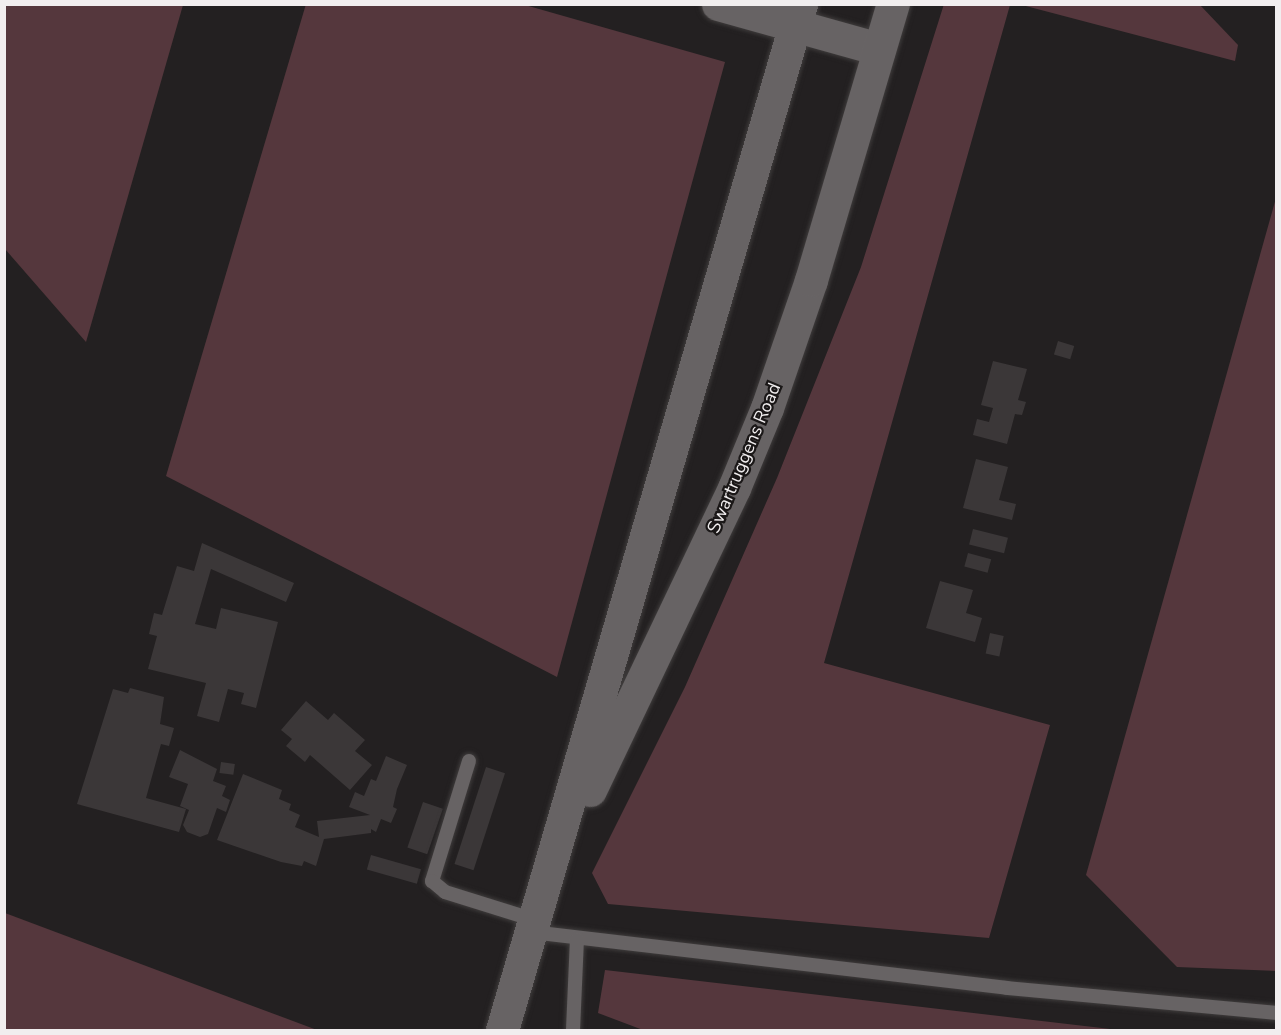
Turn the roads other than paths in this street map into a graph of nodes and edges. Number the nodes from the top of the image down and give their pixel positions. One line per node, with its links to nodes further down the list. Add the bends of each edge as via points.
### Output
1 (718, 4): 3 (main road)
2 (893, 4): 4 (main road, Swartruggens Road)
3 (801, 9): 4 (main road); 6 (main road, Swartruggens Road)
4 (879, 49): 6 (main road, Swartruggens Road, via 804,301 767,408)
5 (469, 761): 6 (lane, via 432,881 445,892)
6 (537, 915): 7 (lane); 9 (main road, Swartruggens Road)
7 (577, 939): 8 (lane); 10 (lane)
8 (1276, 1013)
9 (502, 1030)
10 (573, 1030)

